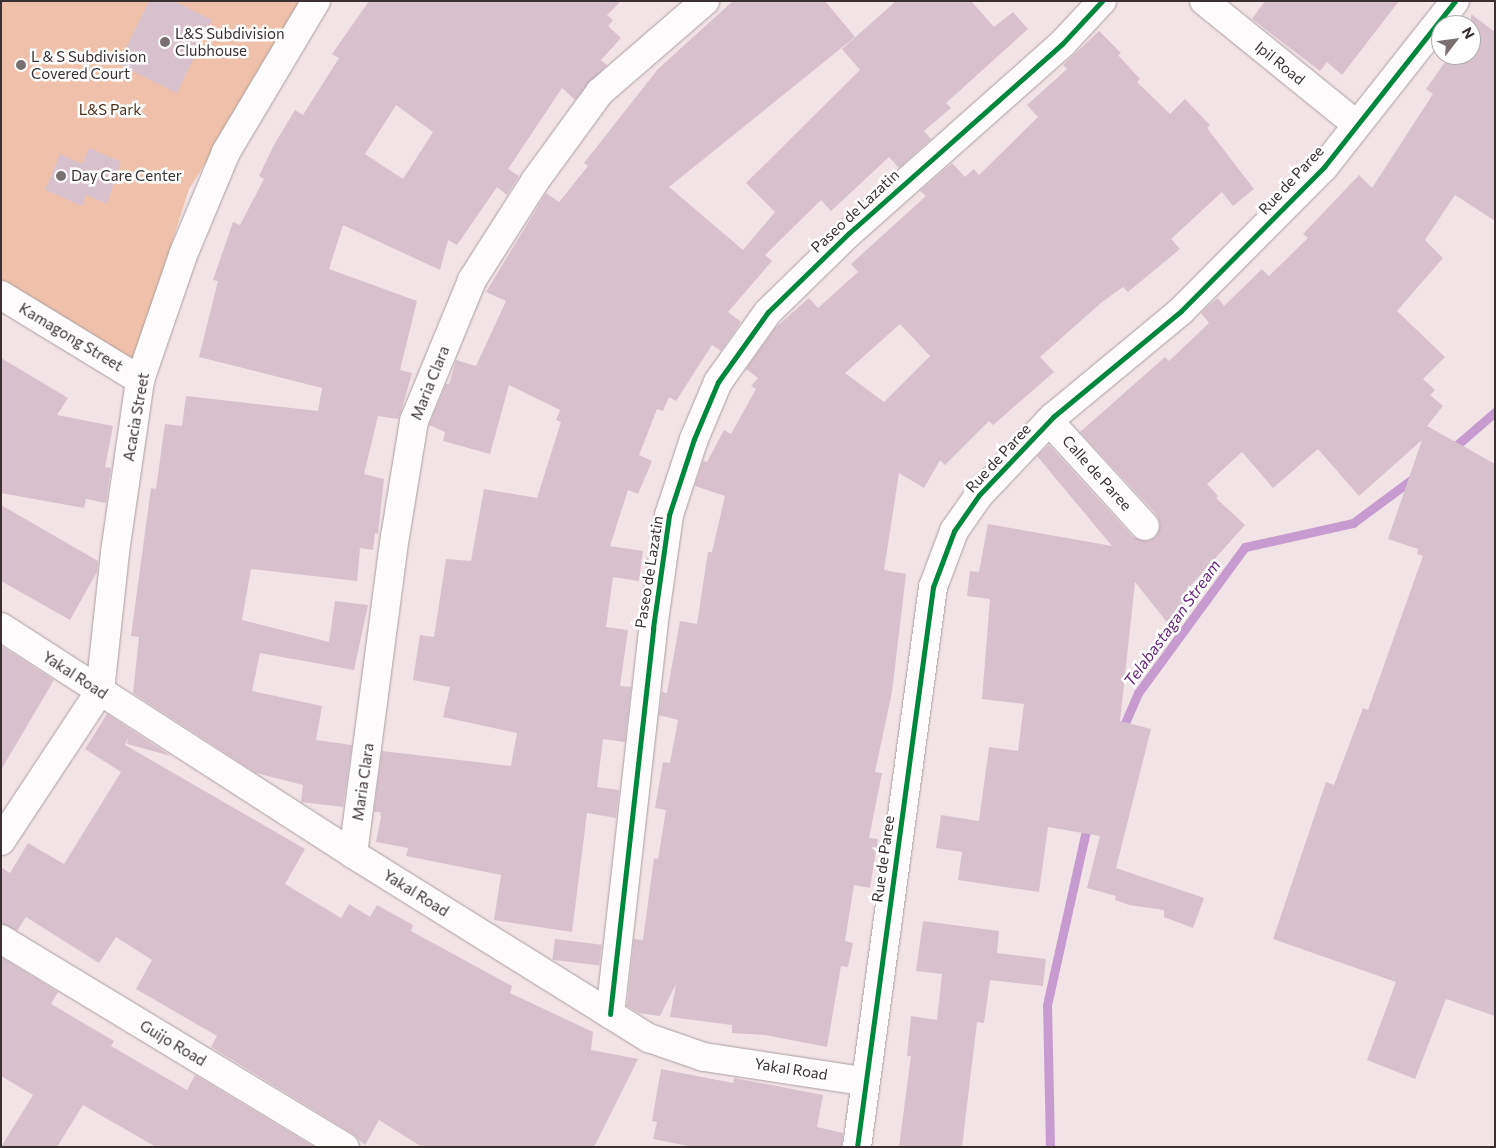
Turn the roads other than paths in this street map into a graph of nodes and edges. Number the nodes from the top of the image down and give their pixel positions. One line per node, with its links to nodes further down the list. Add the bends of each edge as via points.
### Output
1 (316, 1): 8 (street, Acacia Street, via 226,152 183,255)
2 (705, 1): 14 (street, Maria Clara, via 600,92 535,180 472,280 414,422 395,537)
3 (1102, 1): 16 (street, Paseo de Lazatin, via 1062,44 863,220 768,312 718,382 694,439 669,515 653,628)
4 (1204, 1): 6 (street, Ipil Road)
5 (1455, 1): 6 (street, Rue de Paree)
6 (1356, 124): 9 (street, Rue de Paree, via 1324,166 1181,311)
7 (1, 295): 8 (street, Kamagong Street)
8 (140, 380): 12 (street, Acacia Street, via 115,552)
9 (1049, 421): 10 (street, Calle de Paree); 17 (street, Rue de Paree, via 978,495 954,531 933,587)
10 (1145, 526)
11 (1, 627): 12 (street, Yakal Road)
12 (100, 691): 13 (street, Acacia Street); 14 (street, Yakal Road)
13 (1, 841)
14 (353, 854): 16 (street, Yakal Road)
15 (1, 939): 18 (street, Guijo Road)
16 (610, 1014): 17 (street, Yakal Road, via 649,1038 704,1057)
17 (863, 1081): 19 (street, Rue de Paree)
18 (345, 1147)
19 (857, 1147)

